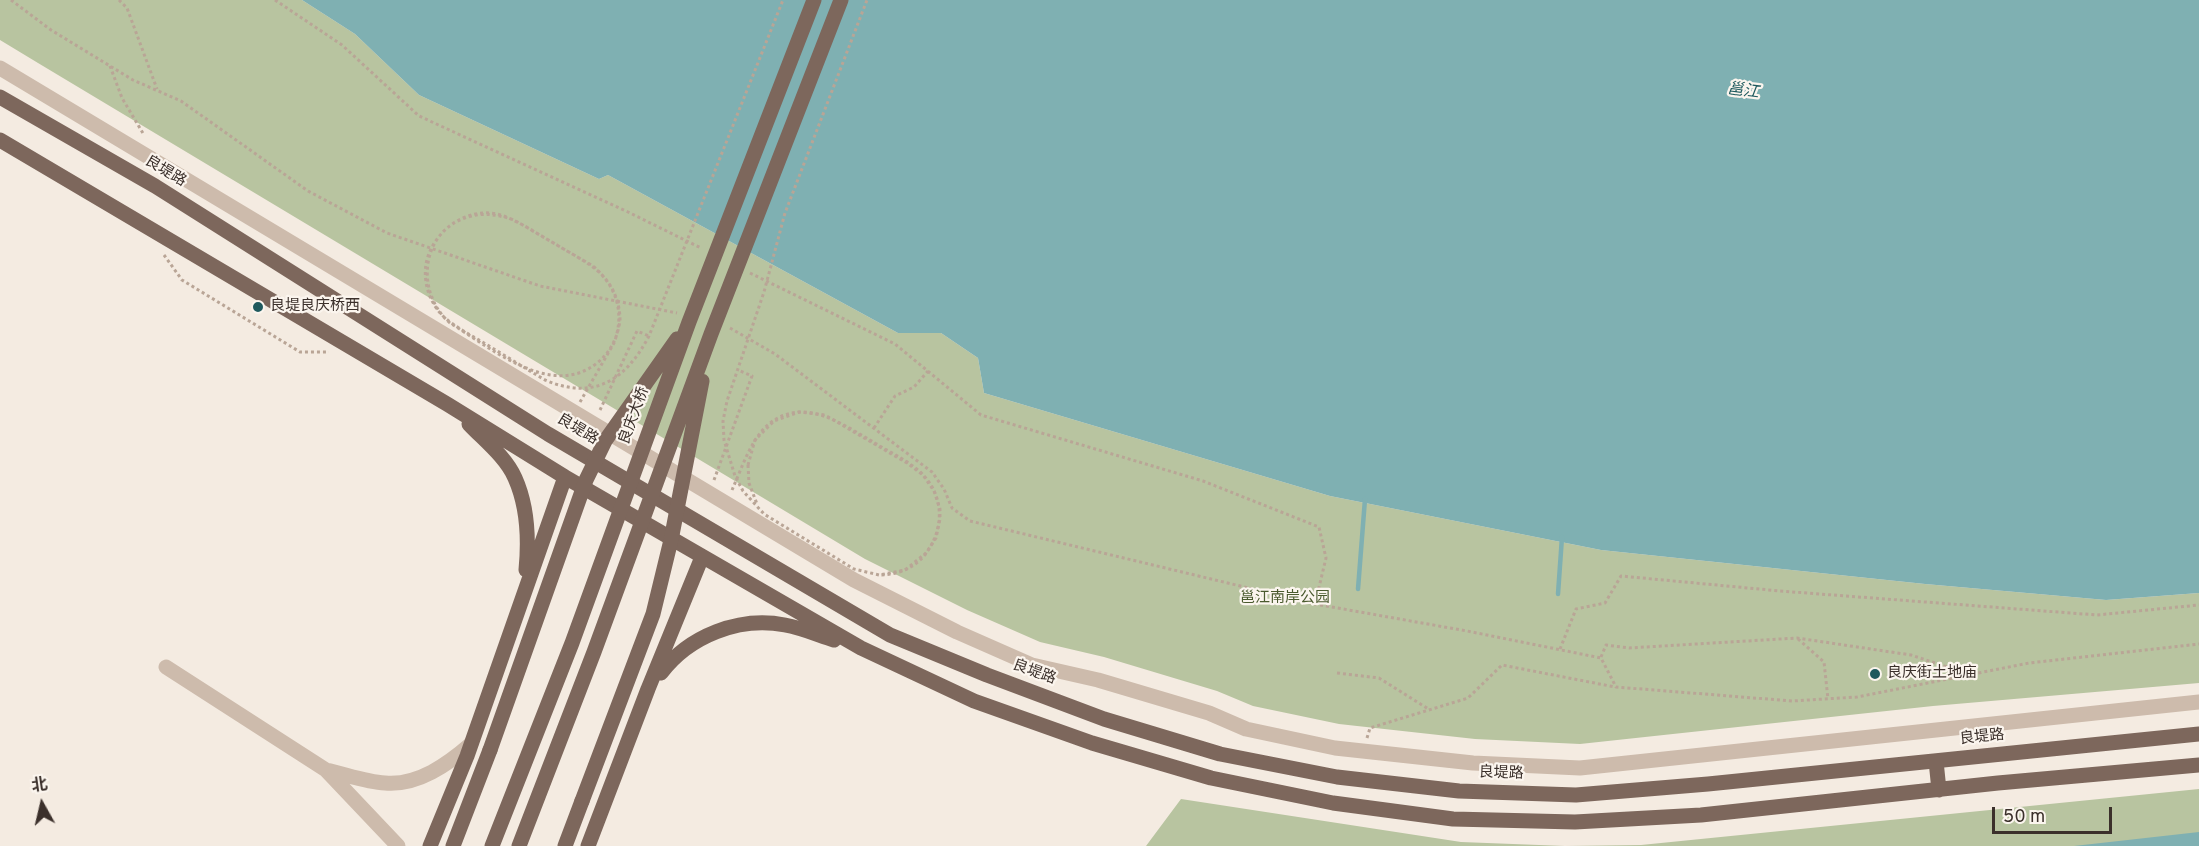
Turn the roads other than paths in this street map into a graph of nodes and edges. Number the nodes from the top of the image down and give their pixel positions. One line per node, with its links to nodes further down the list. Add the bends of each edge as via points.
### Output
1 (814, 0): 6 (main road, 良庆大桥, bridge)
2 (841, 0): 7 (main road, bridge)
3 (0, 68): 15 (street, via 854,580 1032,665 1209,713 1246,729 1335,748 1473,763 1580,768)
4 (0, 97): 18 (main road, 良堤路, via 155,186 548,434 890,635 1104,718 1220,754 1337,777 1459,791 1576,795)
5 (0, 140): 8 (main road)
6 (687, 318): 24 (main road, bridge, via 605,441 586,480); 25 (main road, 良庆大桥, bridge, via 572,643)
7 (711, 334): 26 (main road, bridge); 27 (main road, bridge, via 653,614)
8 (447, 404): 9 (main road); 11 (main road, via 493,448 514,476 524,504 529,541)
9 (565, 477): 10 (main road); 11 (main road)
10 (702, 557): 12 (main road); 14 (main road)
11 (524, 594): 17 (main road)
12 (861, 648): 14 (main road, via 786,625 745,624 721,629 696,641 673,657); 21 (main road, via 974,700 1092,743 1211,778 1344,804 1453,819 1575,822 1701,815)
13 (166, 667): 20 (street)
14 (648, 689): 28 (main road)
15 (2199, 702)
16 (2199, 734): 18 (main road, 良堤路)
17 (471, 744): 20 (street, via 453,760 405,783 385,783); 23 (main road)
18 (1936, 761): 21 (main road)
19 (2199, 765): 21 (main road)
20 (326, 770): 22 (street)
21 (1940, 790)
22 (398, 846)
23 (430, 846)
24 (453, 846)
25 (492, 846)
26 (519, 846)
27 (565, 846)
28 (588, 846)

